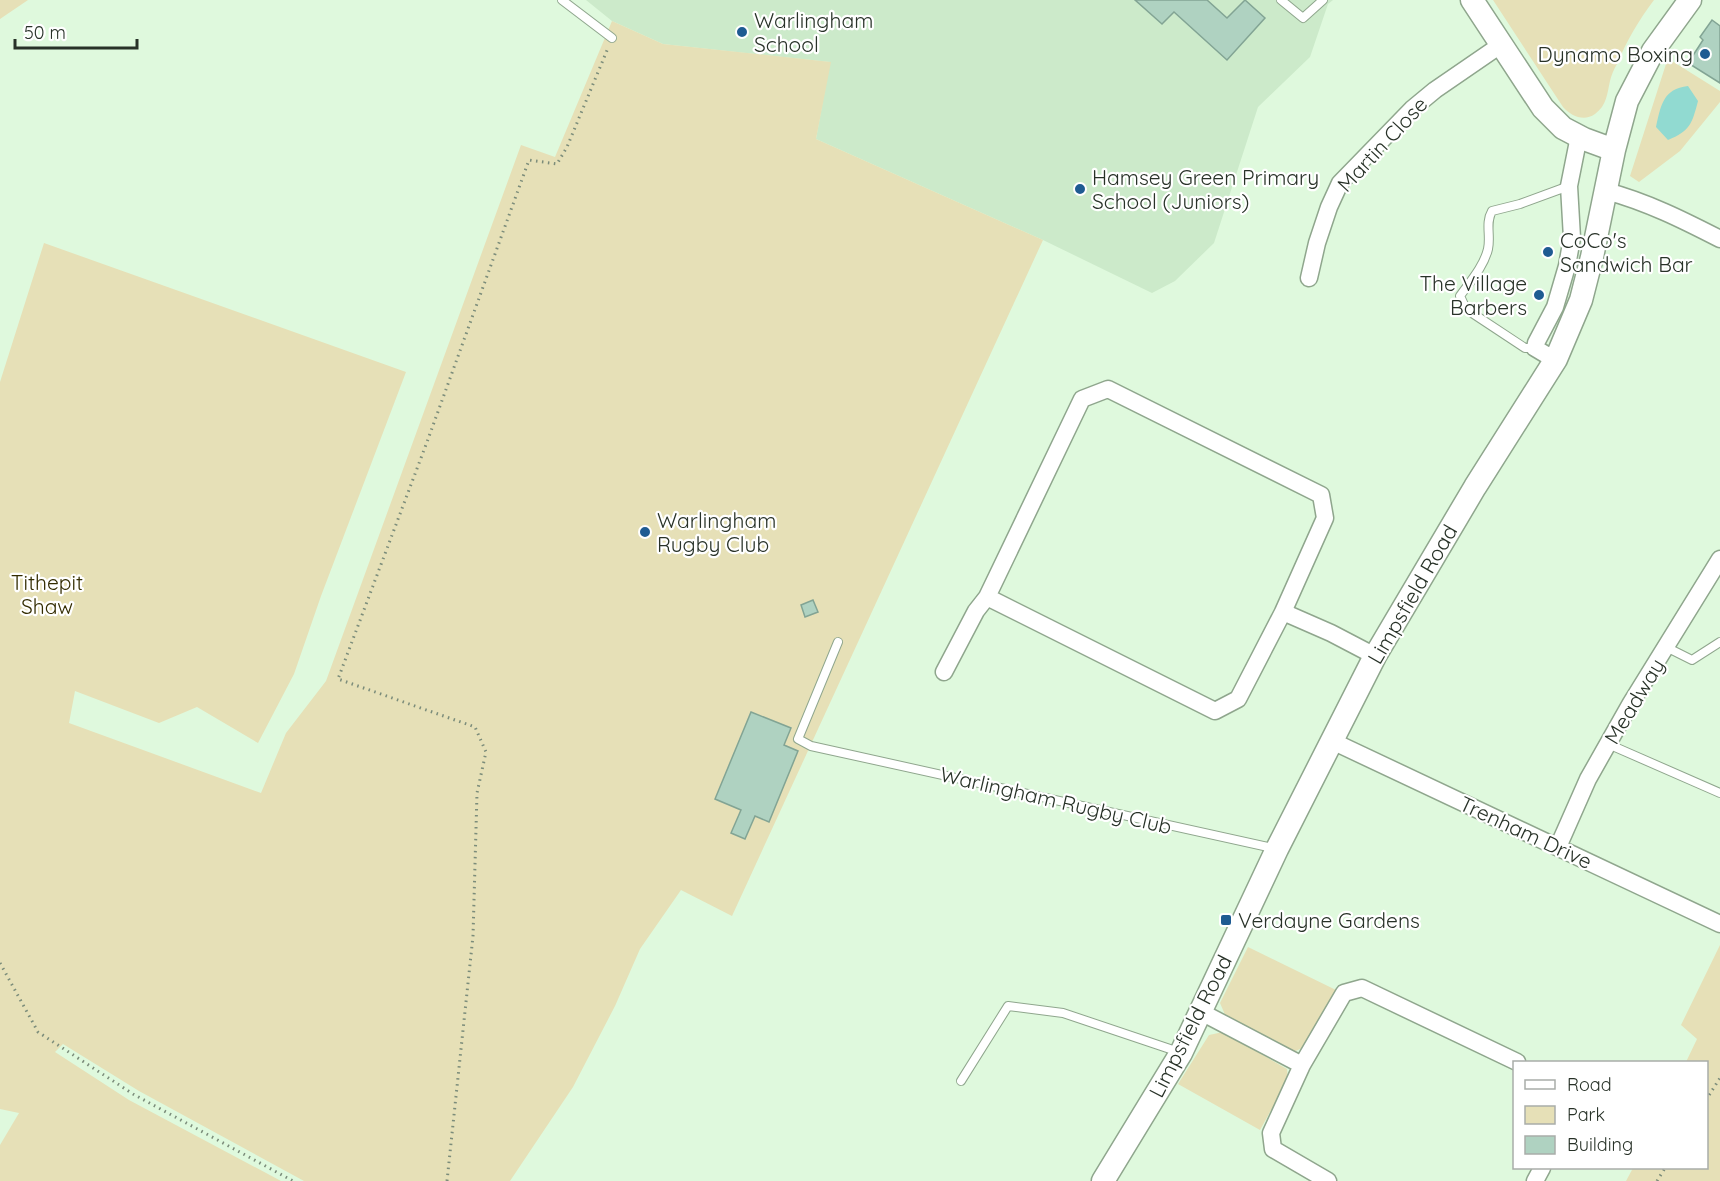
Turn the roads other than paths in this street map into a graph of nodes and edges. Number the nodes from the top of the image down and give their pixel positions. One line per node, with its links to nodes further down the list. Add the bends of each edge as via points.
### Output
1 (562, 0): 6 (lane)
2 (1281, 0): 3 (lane, via 1303,18)
3 (1323, 0)
4 (1472, 0): 7 (main road)
5 (1690, 0): 9 (main road, Limpsfield Road, via 1653,51 1627,101)
6 (612, 38)
7 (1502, 44): 8 (main road, via 1543,108 1563,128); 13 (street, Martin Close, via 1412,109 1340,183 1317,243)
8 (1579, 136): 9 (main road); 10 (street)
9 (1614, 150): 11 (main road, Limpsfield Road)
10 (1569, 186): 14 (street, via 1572,238 1567,266 1555,307); 14 (lane, via 1492,211 1488,217 1488,250 1461,296 1466,309 1525,348)
11 (1606, 191): 12 (street, via 1672,214); 15 (main road, Limpsfield Road, via 1581,300)
12 (1720, 239)
13 (1309, 278)
14 (1535, 348): 15 (street)
15 (1556, 360): 22 (main road, Limpsfield Road, via 1475,487)
16 (1720, 559): 21 (street, Meadway)
17 (987, 597): 18 (street, via 1215,711 1238,699); 18 (street, via 1083,399 1108,389 1321,495 1325,518); 23 (street)
18 (1283, 612): 22 (street)
19 (838, 642): 28 (lane, Warlingham Rugby Club, via 798,739 811,746)
20 (1720, 642): 21 (lane, via 1692,660)
21 (1666, 647): 25 (street, Meadway)
22 (1376, 656): 24 (main road, Limpsfield Road)
23 (944, 672)
24 (1332, 741): 27 (street, Trenham Drive); 28 (main road, Limpsfield Road)
25 (1608, 744): 26 (lane); 27 (street, Meadway)
26 (1720, 793)
27 (1558, 847): 29 (street, Trenham Drive)
28 (1277, 849): 30 (main road, Limpsfield Road)
29 (1720, 924)
30 (1201, 1012): 31 (main road, Limpsfield Road); 33 (street)
31 (1181, 1053): 34 (lane, via 1063,1013 1008,1006); 35 (main road, Limpsfield Road)
32 (1515, 1061): 33 (street, via 1362,988 1344,993)
33 (1302, 1065): 36 (street, via 1271,1133 1274,1149)
34 (961, 1081)
35 (1103, 1181)
36 (1329, 1181)

